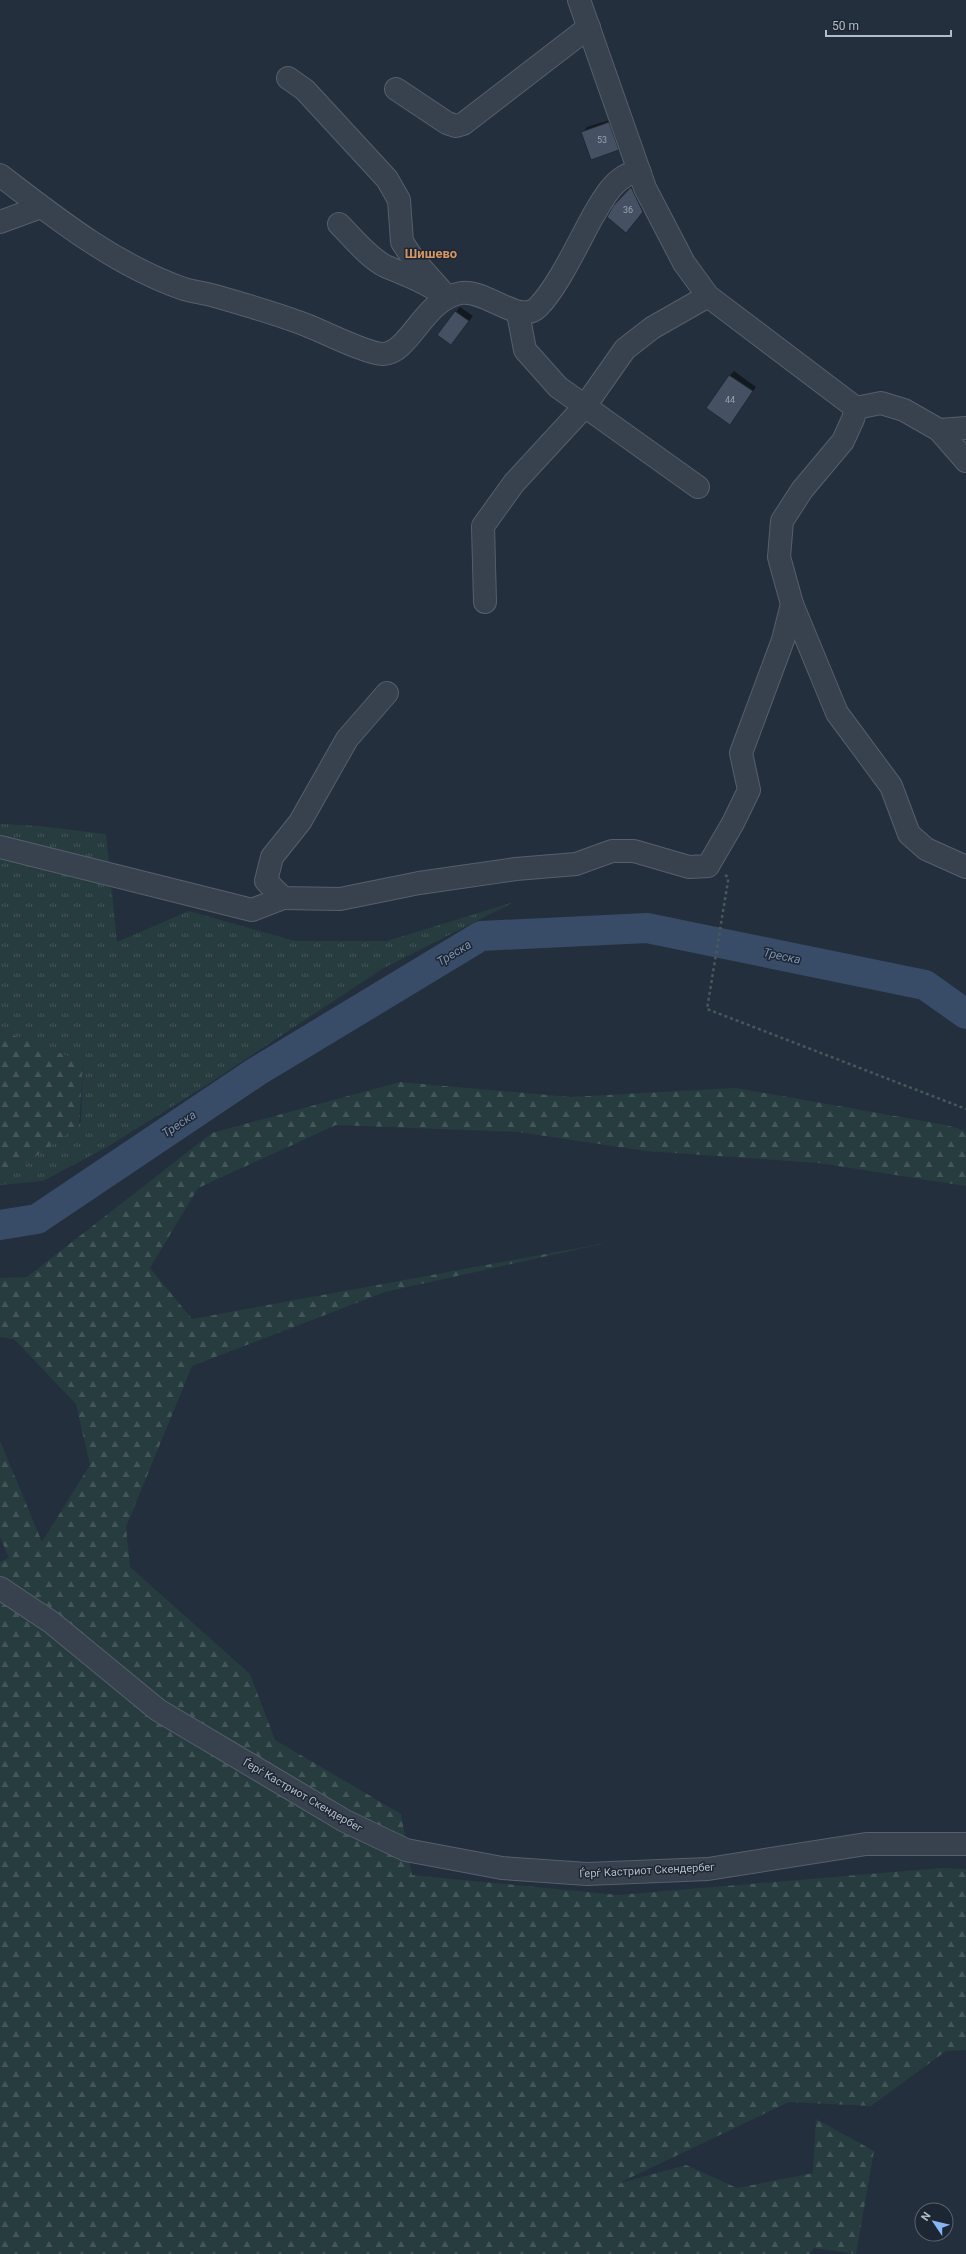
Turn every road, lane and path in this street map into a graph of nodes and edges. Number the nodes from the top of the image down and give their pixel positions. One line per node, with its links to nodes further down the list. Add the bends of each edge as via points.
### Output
1 (579, 0): 2 (street)
2 (589, 27): 4 (street, via 463,124 456,126 447,123); 5 (street)
3 (288, 78): 11 (street, via 305,90 387,179 399,200 402,242 414,260)
4 (396, 89)
5 (640, 173): 10 (street, via 645,188 684,263); 12 (street, via 627,174 614,184 550,291 532,312)
6 (0, 175): 7 (street)
7 (41, 206): 8 (street); 11 (street, via 79,236 153,276 185,289 299,322 382,354 396,350 434,307)
8 (0, 222)
9 (339, 224): 11 (street, via 384,265 418,279)
10 (708, 296): 13 (street, via 652,328 625,349); 14 (street)
11 (447, 297): 12 (street, via 463,293 483,296)
12 (518, 312): 13 (street, via 525,350 558,386)
13 (585, 406): 18 (street); 19 (street, via 514,483 482,526)
14 (856, 408): 16 (street, via 881,403 904,410); 20 (street, via 843,441 802,490 782,521 779,557)
15 (966, 428): 16 (street)
16 (939, 430): 17 (street)
17 (966, 461)
18 (698, 487)
19 (485, 602)
20 (792, 604): 23 (street, via 837,712 891,786 909,834 926,849); 25 (street, via 783,640 741,754 749,790 734,823 708,866 689,868 634,851 612,851 576,864 516,869 419,883 340,899)
21 (387, 693): 25 (street, via 347,740 300,822 272,857 266,881)
22 (0, 846): 25 (street, via 252,910)
23 (966, 867)
24 (728, 881): 26 (path, via 707,1009)
25 (283, 898)
26 (966, 1109)
27 (0, 1588): 28 (street, Ѓерѓ Кастриот Скендербег, via 51,1622 158,1710 345,1822 406,1850 502,1868 587,1874 708,1869 866,1844)
28 (966, 1844)

